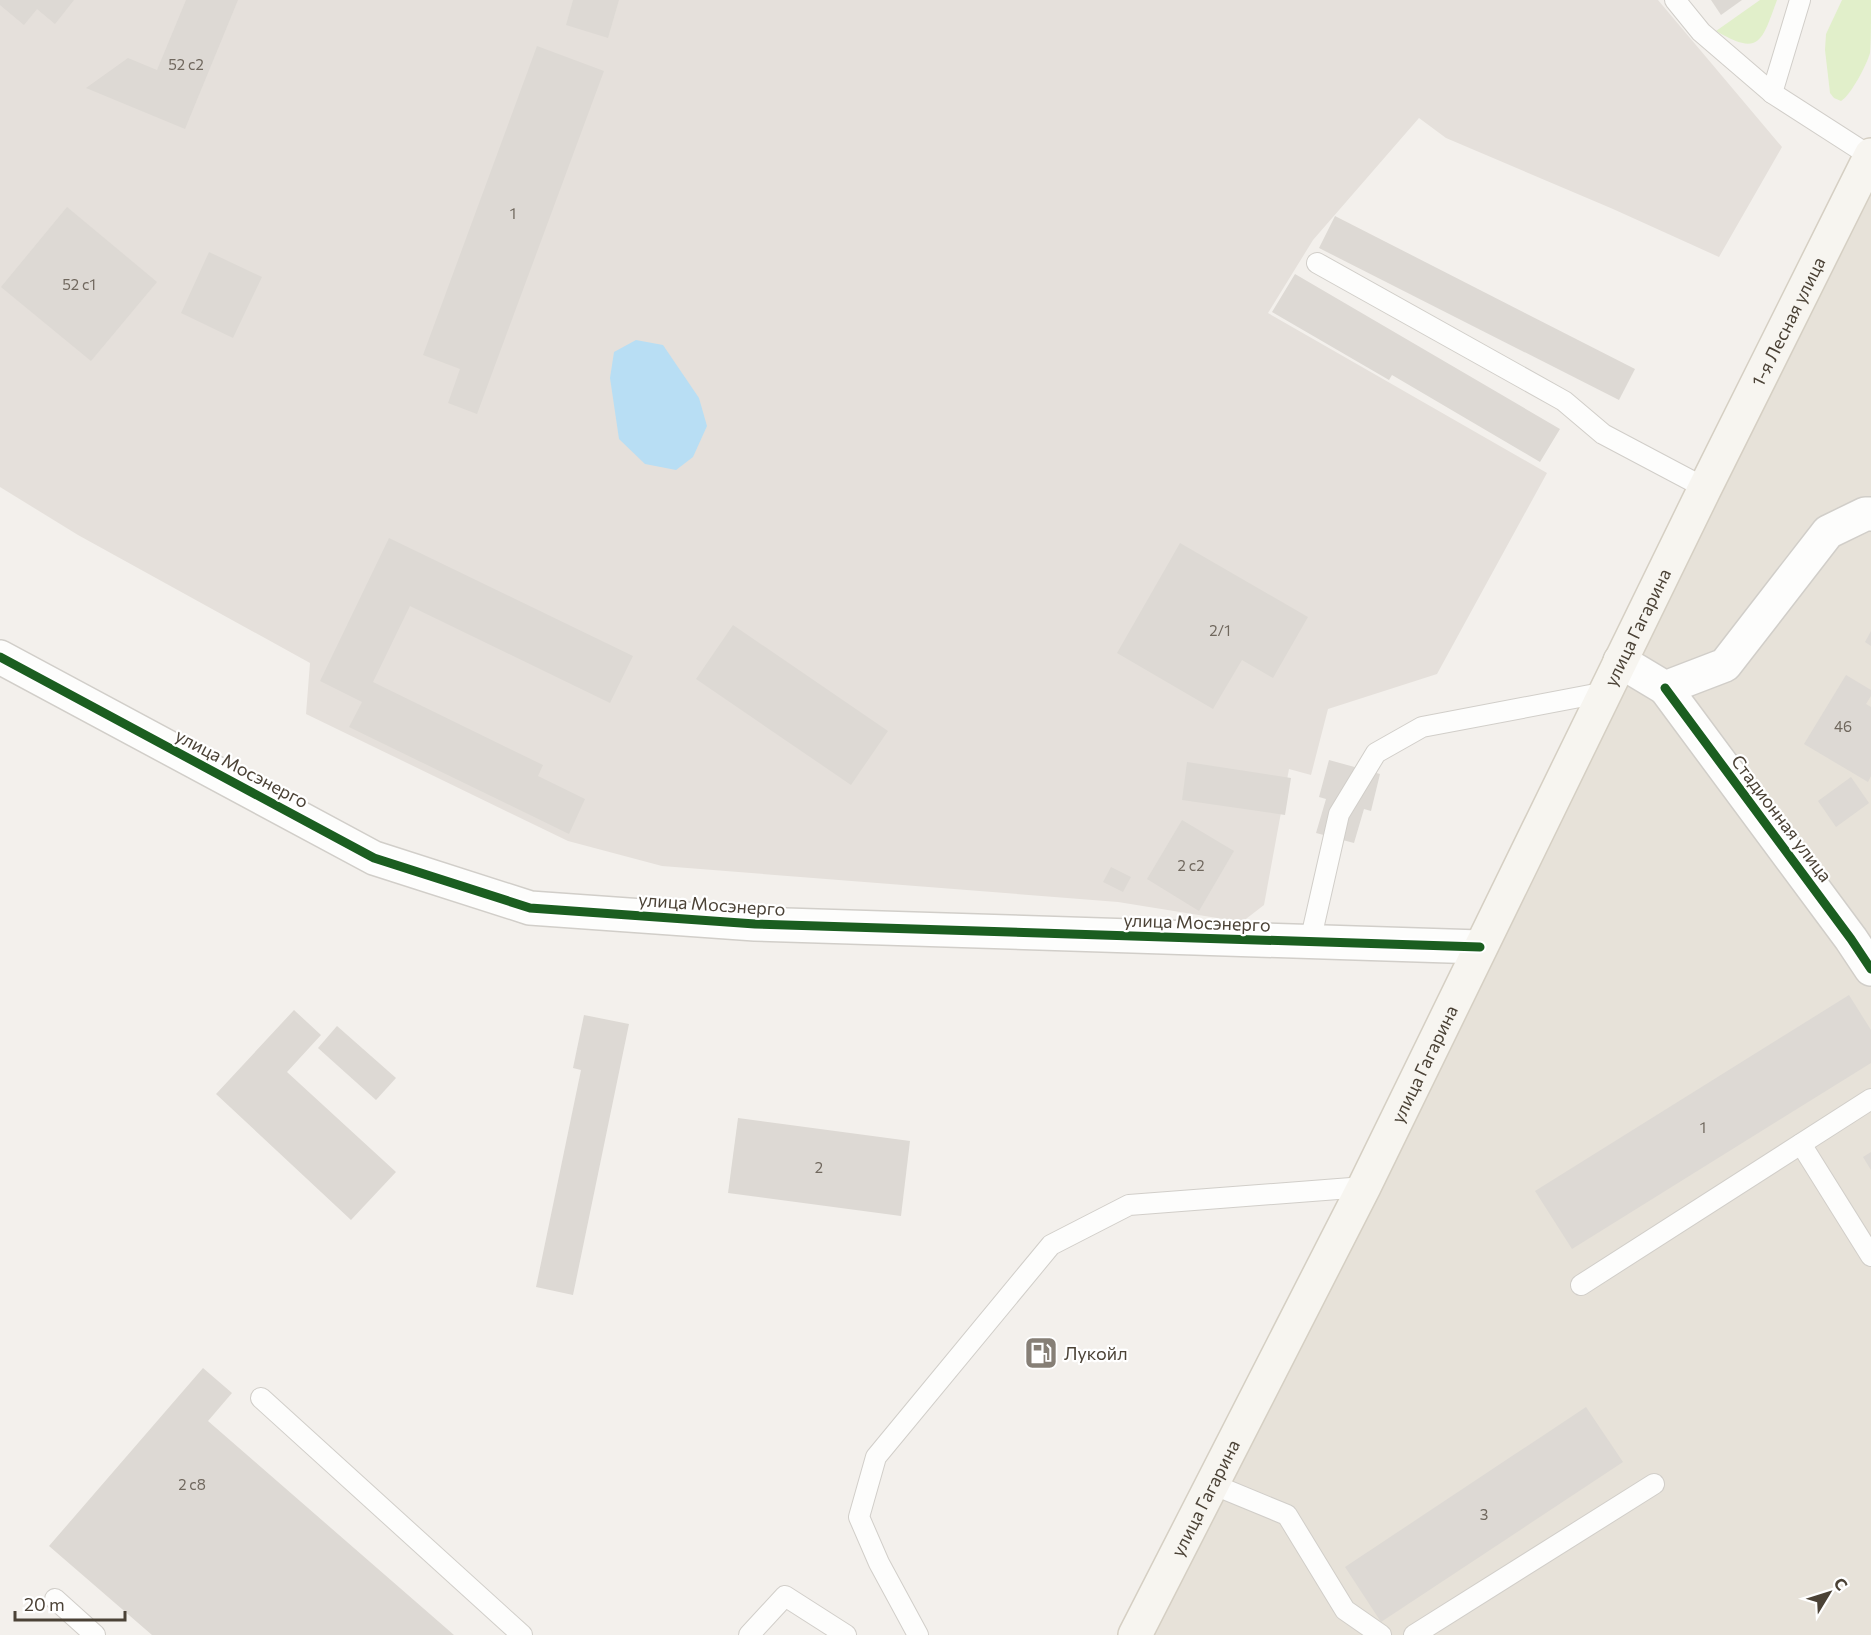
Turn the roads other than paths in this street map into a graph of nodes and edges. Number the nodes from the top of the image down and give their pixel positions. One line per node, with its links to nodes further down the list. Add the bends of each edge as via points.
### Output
1 (1675, 0): 3 (lane, via 1701,32)
2 (1800, 0): 3 (lane)
3 (1772, 93): 4 (lane)
4 (1871, 155): 6 (main road, 1-я Лесная улица)
5 (1317, 263): 6 (lane, via 1564,401 1603,434)
6 (1705, 488): 9 (main road, улица Гагарина)
7 (1871, 514): 10 (street, via 1828,532 1725,665)
8 (0, 657): 12 (street, улица Мосэнерго, via 374,858 530,908 755,924)
9 (1620, 661): 10 (street); 11 (main road, улица Гагарина)
10 (1665, 688): 14 (street, Стадионная улица)
11 (1606, 692): 12 (lane, via 1422,726 1376,753 1339,814); 13 (main road, улица Гагарина)
12 (1310, 942): 13 (street, улица Мосэнерго)
13 (1480, 947): 17 (main road, улица Гагарина)
14 (1871, 969)
15 (1871, 1099): 16 (lane)
16 (1801, 1144): 18 (lane); 19 (lane)
17 (1364, 1187): 21 (main road, улица Гагарина); 28 (lane, via 1129,1205 1051,1245 876,1457 859,1517)
18 (1871, 1256)
19 (1581, 1285)
20 (261, 1398): 25 (lane)
21 (1212, 1484): 29 (main road, улица Гагарина); 30 (lane, via 1287,1515 1345,1610)
22 (1654, 1484): 31 (lane)
23 (55, 1599): 24 (lane)
24 (95, 1635)
25 (522, 1635)
26 (749, 1635): 27 (lane, via 785,1596)
27 (846, 1635)
28 (918, 1635)
29 (1135, 1635)
30 (1382, 1635)
31 (1414, 1635)

